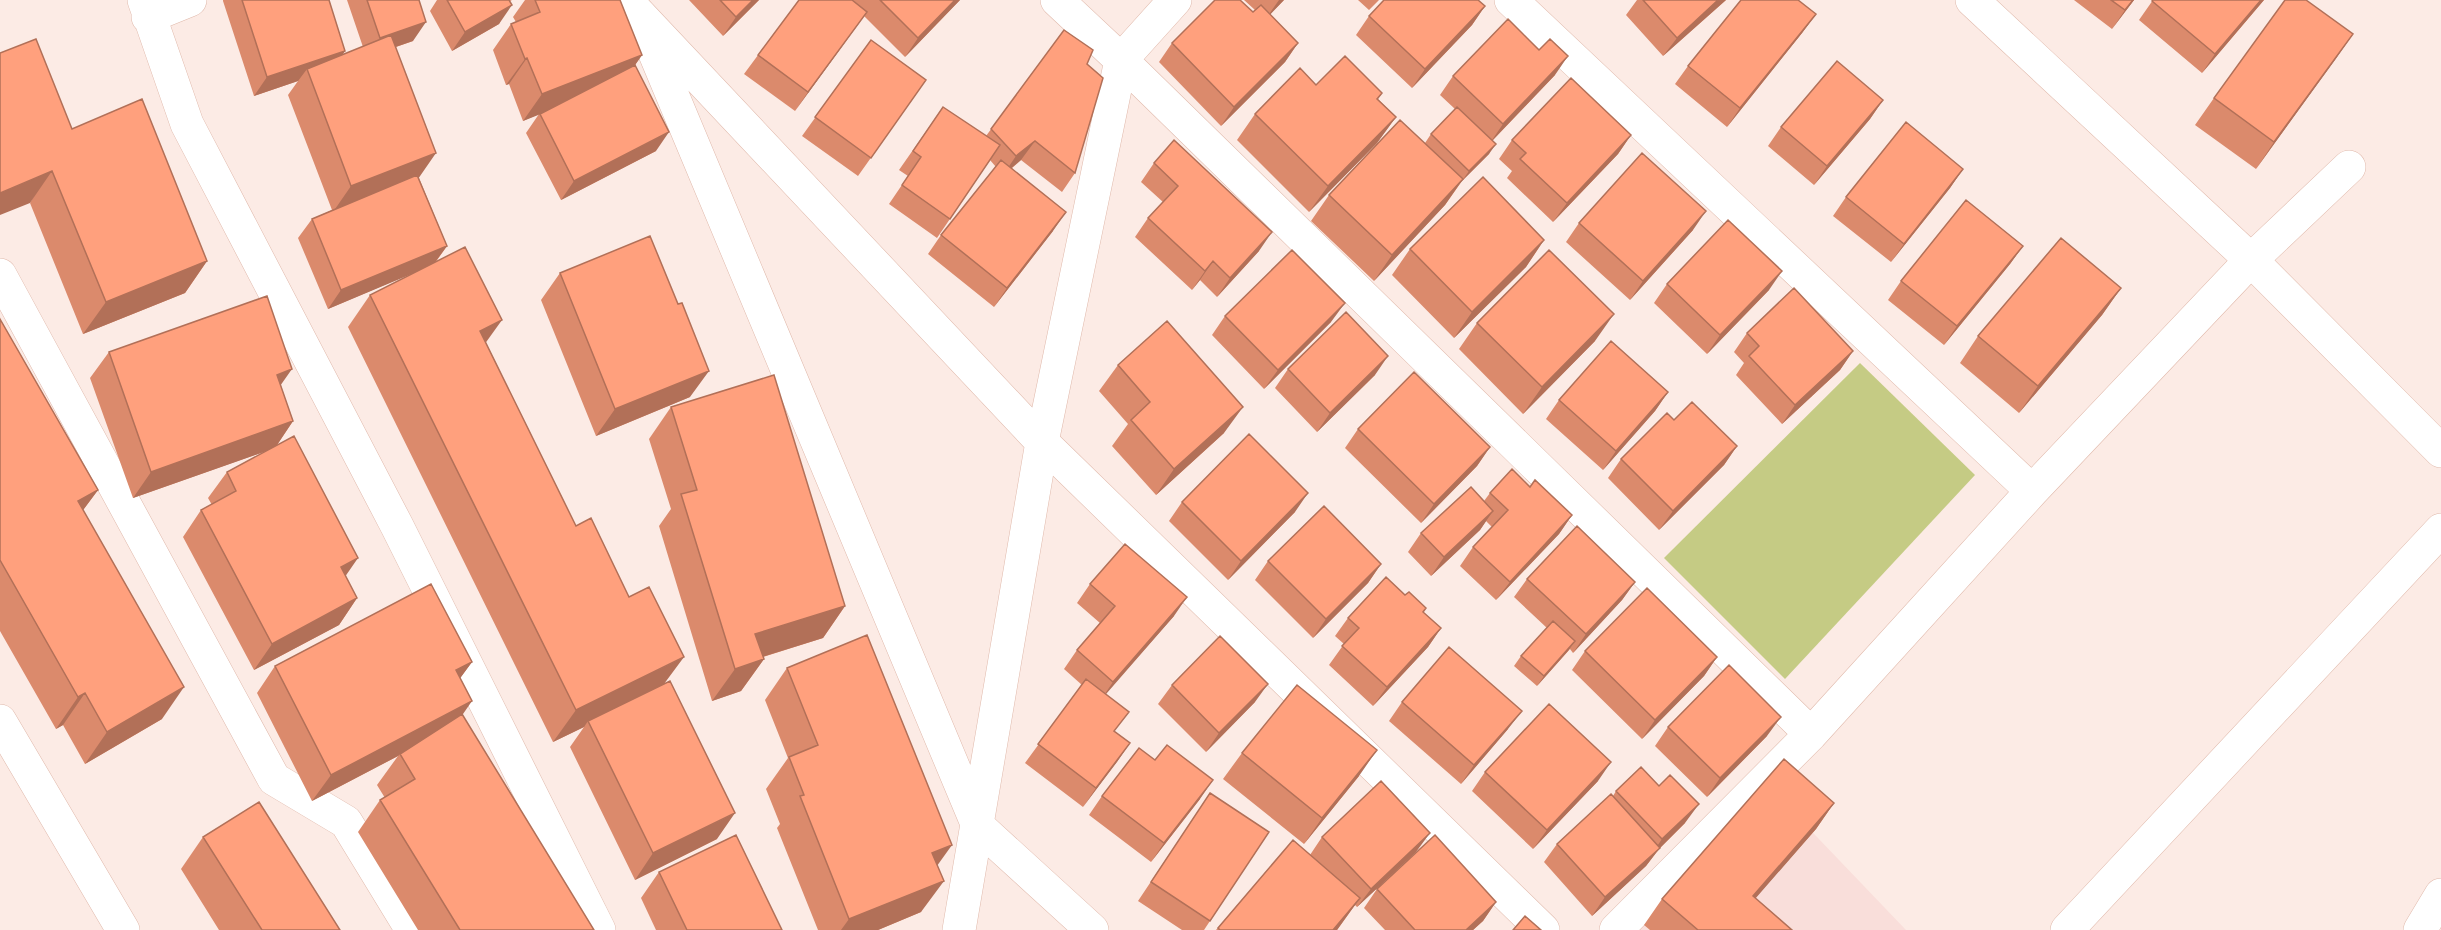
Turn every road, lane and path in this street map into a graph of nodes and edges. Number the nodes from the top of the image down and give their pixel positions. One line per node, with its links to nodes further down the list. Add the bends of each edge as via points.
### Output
1 (190, 0): 7 (street)
2 (1057, 0): 8 (street)
3 (1175, 0): 8 (street)
4 (1511, 0): 14 (street)
5 (1972, 0): 10 (street)
6 (629, 6): 12 (street); 18 (street)
7 (146, 9): 22 (street, via 187,124 397,526)
8 (1121, 60): 12 (street); 17 (street)
9 (2349, 167): 10 (street)
10 (2251, 260): 13 (street); 14 (street)
11 (0, 275): 21 (street, via 274,779 346,822)
12 (1042, 442): 18 (street); 25 (street)
13 (2441, 451)
14 (2032, 491): 17 (street)
15 (2441, 530): 27 (street)
16 (0, 721): 20 (street)
17 (1811, 734): 26 (street)
18 (978, 826): 23 (street); 24 (street)
19 (2441, 896): 28 (street)
20 (123, 930)
21 (412, 930)
22 (599, 930)
23 (959, 930)
24 (1092, 930)
25 (1543, 930)
26 (1616, 930)
27 (2067, 930)
28 (2420, 930)

